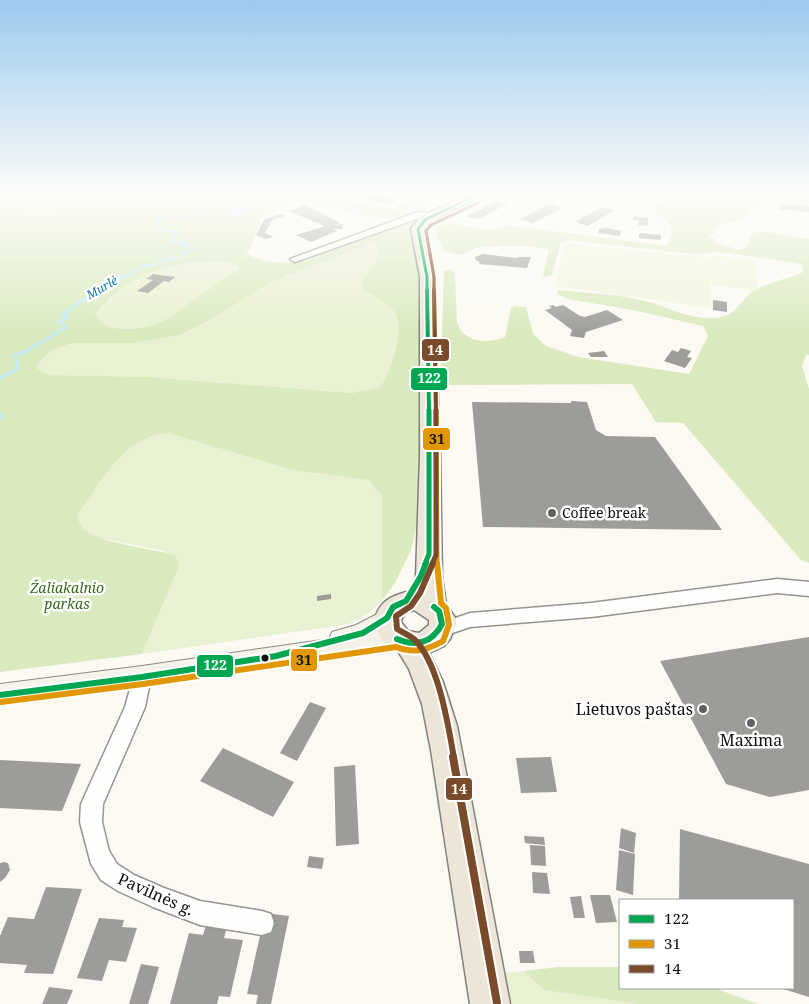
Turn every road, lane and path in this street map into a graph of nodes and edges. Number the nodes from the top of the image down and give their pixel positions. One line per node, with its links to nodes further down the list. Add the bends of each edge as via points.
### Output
1 (343, 243): 3 (street)
2 (421, 243): 4 (main road, via 427,277)
3 (295, 259)
4 (429, 554): 6 (main road, via 429,578); 7 (main road)
5 (809, 589): 6 (street, via 777,586 591,610)
6 (438, 621): 7 (main road, via 424,643); 7 (main road, via 421,600); 10 (main road)
7 (400, 625): 8 (street, via 381,644); 10 (main road, via 426,671)
8 (142, 677): 9 (street); 11 (street, Pavilnės g., via 135,706 92,804 91,822 99,856 109,872 161,900 200,913)
9 (0, 695)
10 (440, 718): 12 (main road)
11 (262, 923)
12 (490, 1004)

